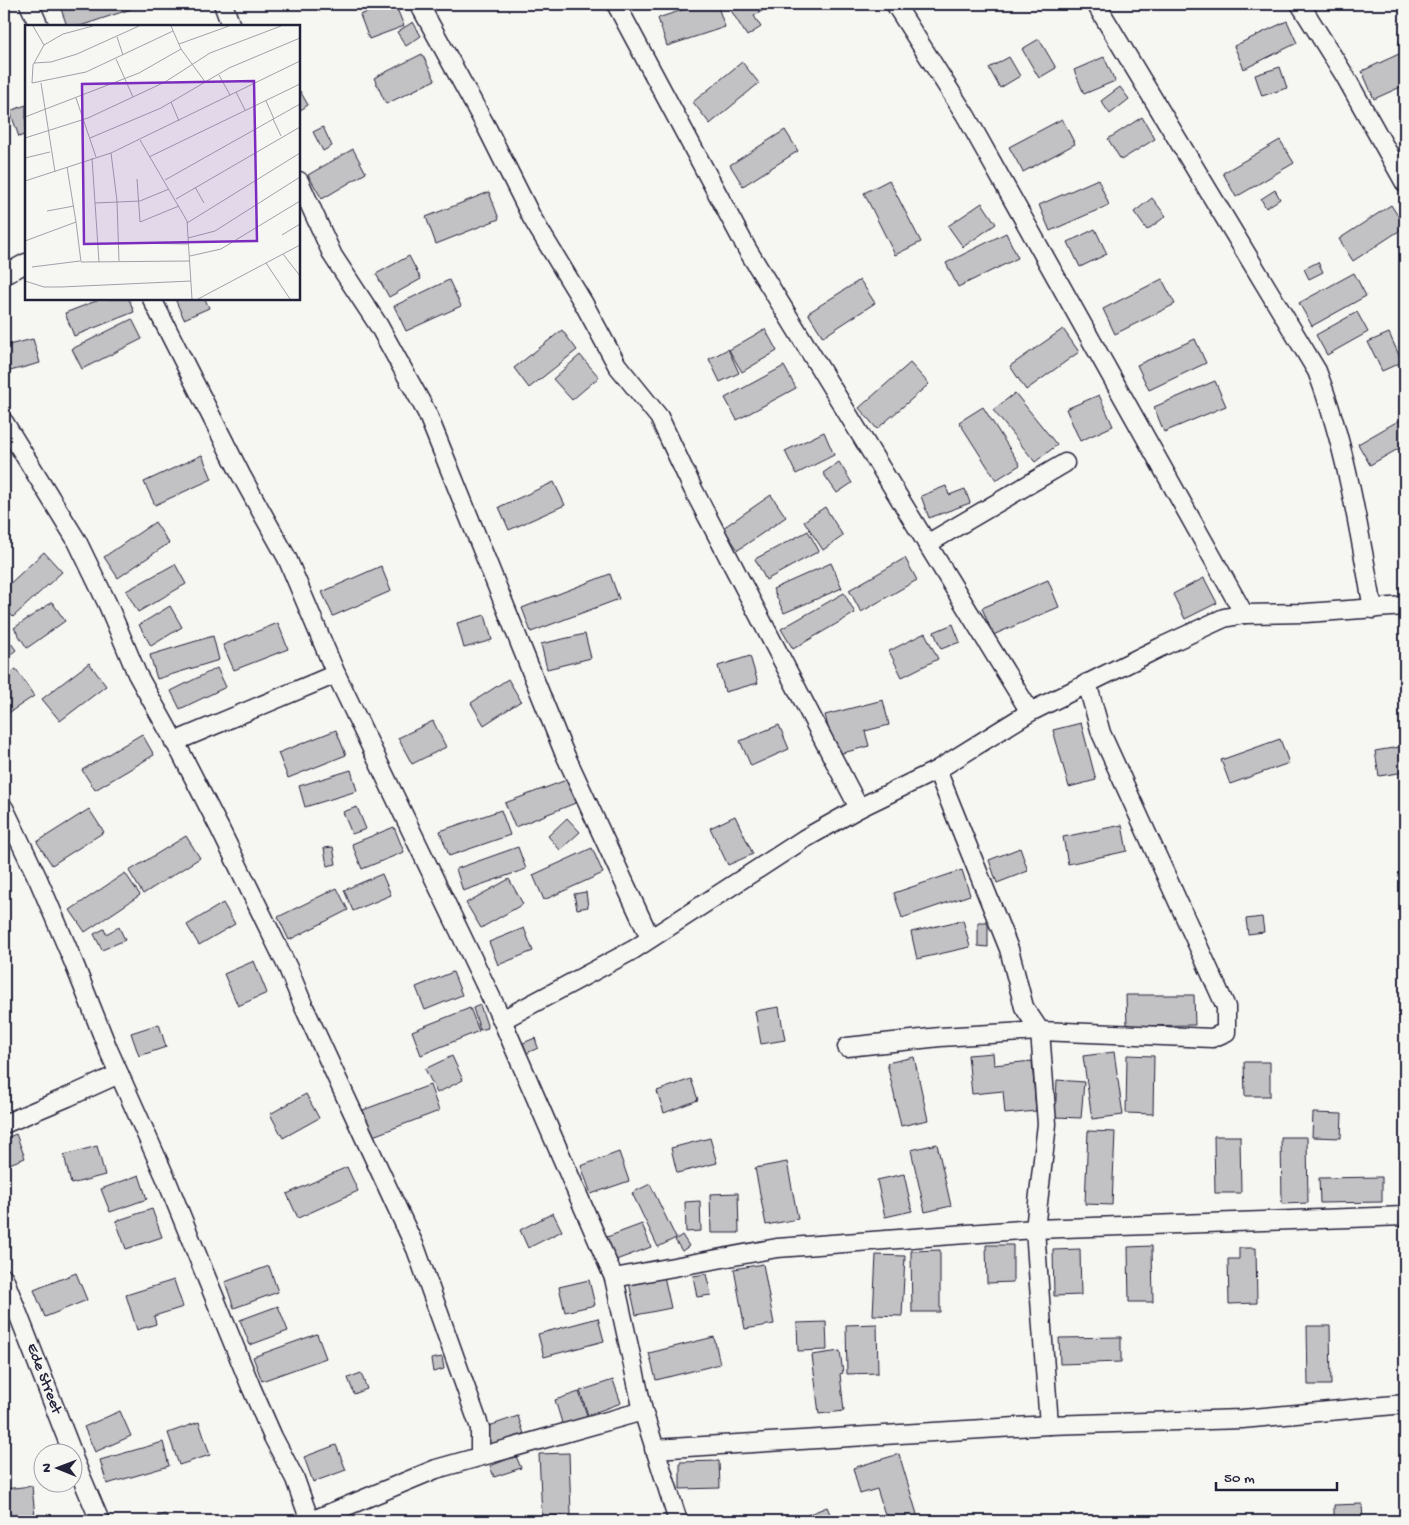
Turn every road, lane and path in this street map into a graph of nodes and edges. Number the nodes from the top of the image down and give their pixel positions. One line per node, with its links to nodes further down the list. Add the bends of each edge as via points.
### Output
1 (29, 4): 8 (street)
2 (223, 4): 9 (street)
3 (419, 4): 27 (street, via 532,218 617,365 659,417 693,489)
4 (616, 4): 17 (street, via 748,249)
5 (895, 4): 20 (street, via 966,116)
6 (1096, 4): 19 (street, via 1318,371 1333,416 1360,531)
7 (1300, 4): 11 (street)
8 (38, 25)
9 (231, 25)
10 (300, 183): 28 (street, via 333,256 379,326 427,413 563,750)
11 (1405, 183)
12 (25, 264): 13 (street)
13 (4, 276)
14 (153, 300): 21 (street, via 287,558)
15 (4, 424): 24 (street, via 77,541 137,674)
16 (1065, 463): 17 (street)
17 (927, 544): 23 (street)
18 (1405, 606): 19 (street)
19 (1373, 609): 20 (street)
20 (1244, 614): 22 (street, via 1224,618)
21 (336, 674): 24 (street); 29 (street)
22 (1087, 683): 23 (street); 30 (street, via 1101,734 1226,1007 1226,1032 1212,1038)
23 (1030, 712): 25 (street)
24 (174, 742): 44 (street, via 288,968 416,1249 480,1428)
25 (938, 770): 27 (street); 30 (street, via 1008,949 1024,1007)
26 (4, 808): 32 (street, via 38,879)
27 (859, 808): 28 (street, via 804,839)
28 (650, 938): 29 (street)
29 (502, 1020): 38 (street)
30 (1040, 1030): 31 (street); 36 (street, via 1047,1124)
31 (847, 1047)
32 (119, 1074): 33 (street); 47 (street, via 167,1181 272,1437 295,1478)
33 (4, 1124)
34 (1405, 1209): 35 (street)
35 (1405, 1216): 36 (street)
36 (1035, 1229): 38 (street, via 777,1248); 41 (street)
37 (4, 1278): 42 (street, Ede Street)
38 (614, 1278): 40 (street)
39 (1405, 1404): 41 (street, via 1242,1419)
40 (643, 1411): 43 (street); 44 (street)
41 (1049, 1425): 43 (street)
42 (67, 1442)
43 (654, 1448): 48 (street)
44 (480, 1456): 47 (street, via 436,1469)
45 (82, 1478): 46 (street, Ede Street)
46 (100, 1521)
47 (310, 1521)
48 (678, 1521)

